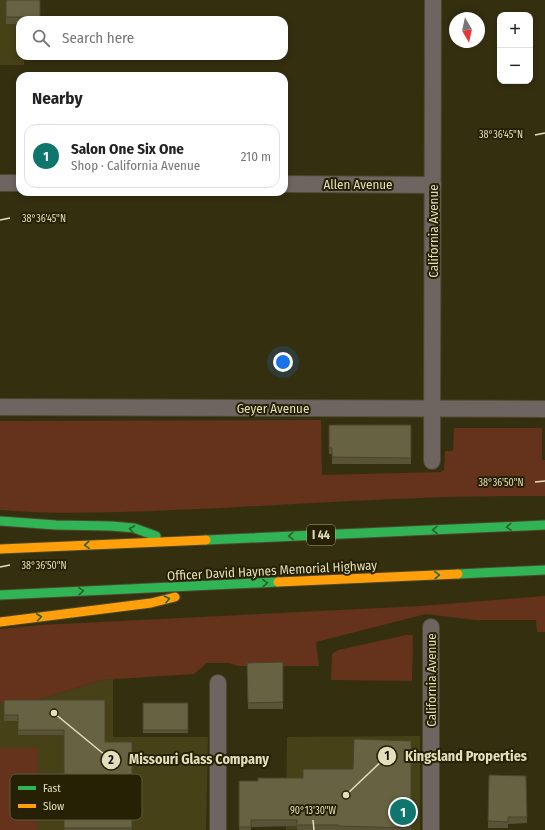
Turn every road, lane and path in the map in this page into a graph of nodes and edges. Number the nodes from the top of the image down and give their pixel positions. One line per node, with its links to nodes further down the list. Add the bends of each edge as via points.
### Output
1 (433, 0): 5 (street, California Avenue)
2 (0, 183): 3 (street)
3 (16, 183)
4 (288, 184): 5 (street, Allen Avenue)
5 (432, 185): 7 (street, California Avenue)
6 (0, 407): 7 (street, Geyer Avenue)
7 (432, 408): 8 (street, Geyer Avenue); 9 (street, California Avenue)
8 (545, 409)
9 (432, 461)
10 (0, 521): 12 (highway, one-way to 10, via 134,528)
11 (545, 525): 12 (highway, I 44, one-way to 12)
12 (168, 541): 13 (highway, I 44, one-way to 13)
13 (0, 549)
14 (545, 570): 15 (highway, Officer David Haynes Memorial Highway, one-way to 14)
15 (226, 585): 16 (highway, Officer David Haynes Memorial Highway, one-way to 15); 17 (highway, one-way to 15, via 152,603)
16 (0, 595)
17 (0, 622)
18 (430, 627): 21 (street, California Avenue)
19 (218, 682): 20 (street)
20 (218, 830)
21 (431, 830)

